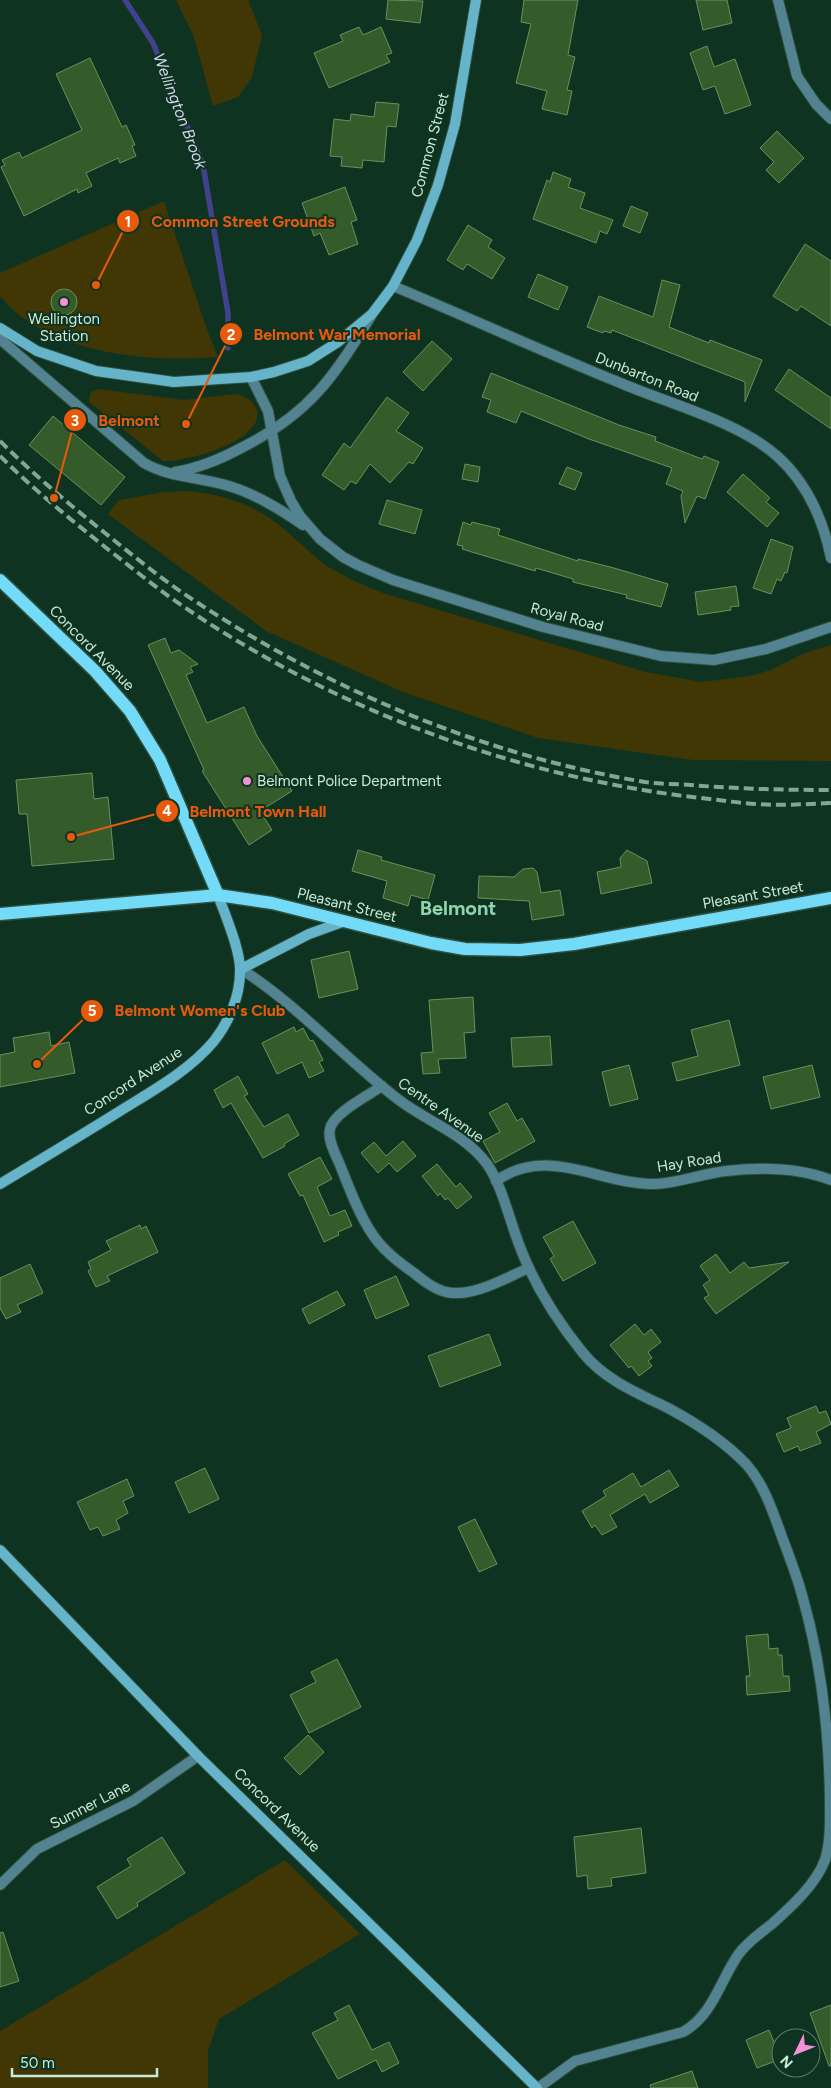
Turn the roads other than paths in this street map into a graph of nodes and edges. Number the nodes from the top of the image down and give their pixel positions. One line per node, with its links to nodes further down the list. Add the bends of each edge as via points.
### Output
1 (476, 0): 4 (main road, Common Street, via 455,124 438,184 417,240)
2 (778, 0): 3 (street, via 797,76)
3 (831, 119)
4 (393, 286): 5 (main road, Common Street); 12 (street, Dunbarton Road, via 622,384 744,432 776,455 802,485 820,519)
5 (372, 314): 8 (main road, Common Street, via 308,361); 9 (street, Common Street, via 322,389 292,419)
6 (0, 328): 8 (main road, Common Street, via 37,351 96,371 174,382)
7 (0, 338): 10 (street, via 138,458)
8 (251, 377): 9 (street, Royal Road, via 264,402)
9 (272, 433): 10 (street, Common Street, via 218,460); 11 (street, Royal Road, via 274,454 285,489)
10 (169, 474): 11 (street, Royal Road, via 245,492 262,499)
11 (310, 530): 14 (street, Royal Road, via 343,556 393,580 543,627 661,656 714,660 766,649)
12 (831, 558)
13 (0, 580): 15 (main road, Concord Avenue, via 95,671 130,711 160,760)
14 (831, 627)
15 (218, 896): 17 (main road, Pleasant Street); 18 (main road, Pleasant Street, via 272,903); 19 (main road, Concord Avenue)
16 (831, 898): 18 (main road, Pleasant Street, via 574,944 520,950 465,949)
17 (0, 914)
18 (346, 921): 19 (main road, via 308,934)
19 (241, 969): 20 (street, Centre Avenue, via 327,1036); 23 (main road, Concord Avenue, via 237,995 228,1020 198,1058 154,1089)
20 (382, 1086): 22 (street, Centre Avenue, via 468,1144 488,1165); 24 (street, via 345,1111 329,1131 353,1196 380,1243 400,1263 432,1287 445,1292 458,1294 473,1290)
21 (831, 1180): 22 (street, Hay Road, via 802,1170 758,1169 649,1184 548,1165 508,1172)
22 (496, 1181): 24 (street, Centre Avenue)
23 (0, 1184)
24 (529, 1268): 28 (street, Centre Avenue, via 559,1319 582,1352 599,1369 624,1387 691,1421 747,1465 768,1500 802,1593 812,1636 830,1761 830,1845 820,1871 791,1906 743,1949 713,2002 692,2027 575,2061)
25 (0, 1550): 26 (main road, Concord Avenue)
26 (198, 1756): 27 (street, Sumner Lane, via 133,1801 37,1849); 28 (main road, Concord Avenue)
27 (0, 1885)
28 (537, 2088)

